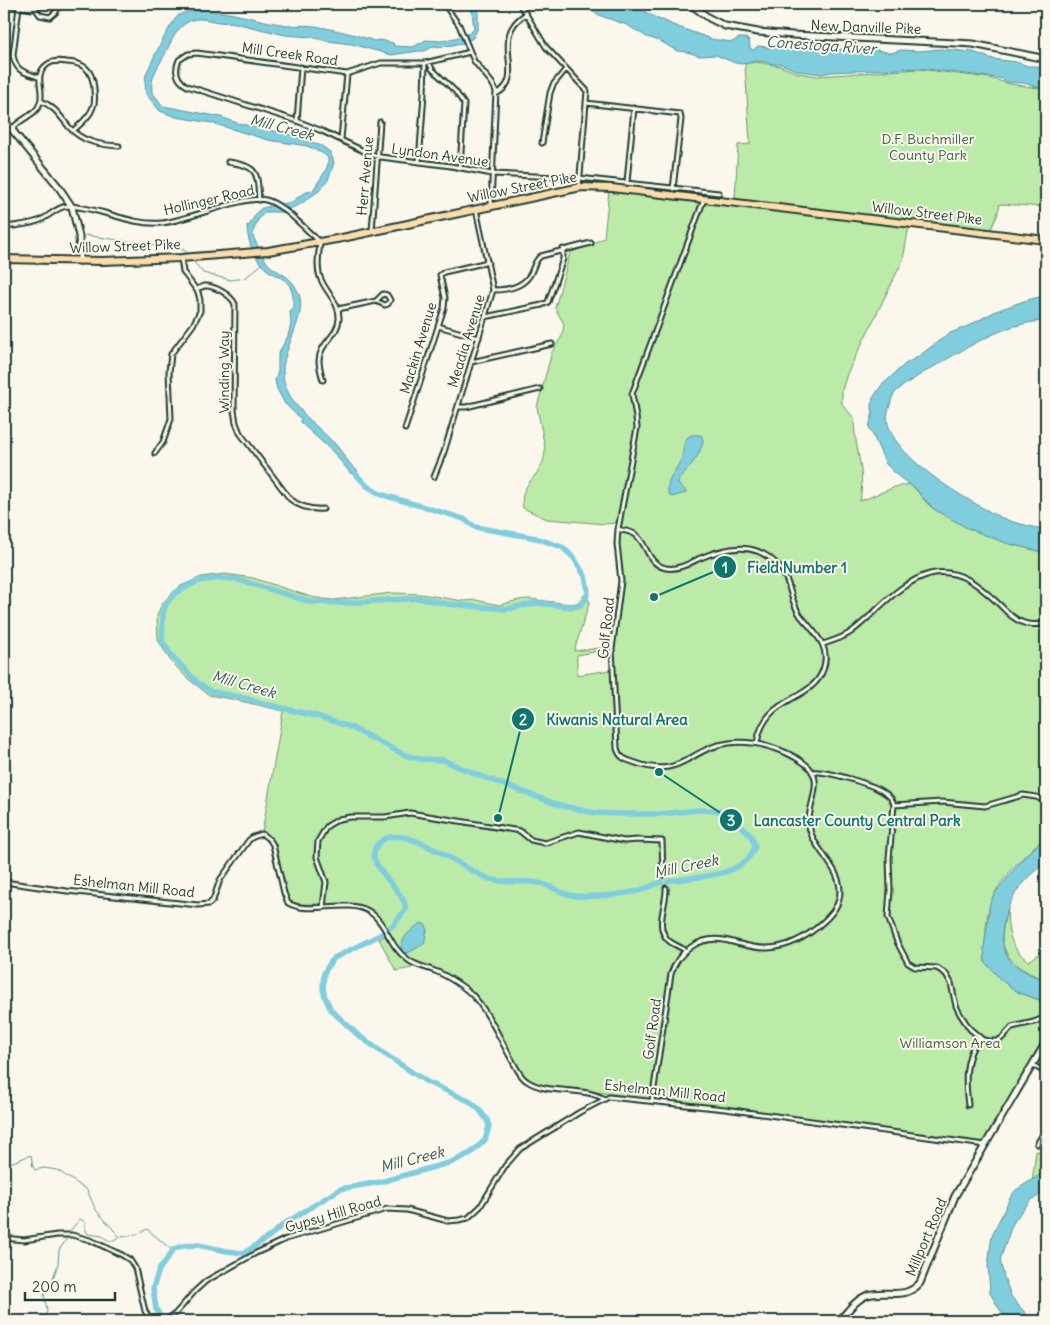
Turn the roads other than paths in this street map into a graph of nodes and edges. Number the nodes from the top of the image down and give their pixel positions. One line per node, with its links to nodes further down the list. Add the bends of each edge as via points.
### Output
1 (4, 4): 7 (street)
2 (41, 4): 8 (street)
3 (59, 4): 8 (street, via 50,17 40,15)
4 (444, 4): 10 (street, via 463,33)
5 (519, 4): 9 (street)
6 (690, 4): 11 (main road, New Danville Pike, via 716,22 749,31 956,42)
7 (19, 7): 8 (street); 17 (street, via 14,61 23,72)
8 (35, 8)
9 (526, 14): 14 (street, via 540,40); 18 (street, via 516,20 510,31 507,44 509,76 506,87)
10 (470, 52): 12 (street, Mill Creek Road); 18 (street)
11 (1046, 59)
12 (427, 62): 16 (street, Mill Creek Road, via 381,63); 32 (street); 33 (street, via 464,104)
13 (301, 68): 15 (street, Mill Creek Road, via 190,54 180,60); 16 (street, Mill Creek Road); 23 (street)
14 (566, 69): 20 (street, via 586,89); 28 (street, via 550,92)
15 (177, 73): 23 (street, Lyndon Avenue, via 180,82 187,86)
16 (347, 74): 27 (street)
17 (38, 77): 19 (street); 26 (street, via 48,64 54,62 84,66 92,76 94,106)
18 (496, 94): 34 (street)
19 (41, 101): 25 (street, via 35,111); 26 (street, via 56,110)
20 (586, 103): 21 (street); 35 (street)
21 (634, 108): 36 (street); 38 (street, via 681,116)
22 (4, 120): 25 (main road)
23 (297, 121): 27 (street, Lyndon Avenue)
24 (380, 122): 30 (street, Herr Avenue)
25 (12, 129): 43 (main road)
26 (73, 131): 29 (street, via 92,142)
27 (341, 140): 30 (street, Lyndon Avenue)
28 (542, 143)
29 (118, 146)
30 (378, 157): 32 (street, Lyndon Avenue); 46 (street, Herr Avenue)
31 (228, 162): 41 (street, via 248,166 255,172)
32 (419, 162): 33 (street, Lyndon Avenue)
33 (460, 168): 34 (street, Lyndon Avenue)
34 (492, 174): 35 (street, Lyndon Avenue); 42 (street)
35 (579, 178): 36 (street, Lyndon Avenue); 37 (street)
36 (627, 182): 38 (street, Lyndon Avenue)
37 (578, 187): 38 (highway, Willow Street Pike); 42 (highway, Willow Street Pike)
38 (673, 191): 39 (street, Lyndon Avenue); 40 (highway, Willow Street Pike)
39 (719, 193)
40 (704, 199): 47 (highway, Willow Street Pike); 71 (street, Golf Road, via 632,391 637,428)
41 (259, 200): 43 (street, Hollinger Road, via 158,223); 48 (street, Hollinger Road, via 273,203)
42 (491, 205): 44 (highway, Willow Street Pike)
43 (72, 207): 45 (street, Hollinger Road, via 62,208 33,223); 53 (main road, via 79,236)
44 (476, 209): 46 (highway, Willow Street Pike); 54 (street, Meadia Avenue)
45 (4, 227)
46 (372, 232): 48 (highway, Willow Street Pike)
47 (1046, 240)
48 (320, 242): 51 (highway, Willow Street Pike, via 268,251); 58 (street, via 319,274)
49 (591, 243): 50 (street)
50 (563, 249): 56 (street, via 539,258 530,275 520,284); 59 (street, via 563,259 548,302)
51 (181, 258): 53 (highway, Willow Street Pike); 55 (street, via 184,272)
52 (4, 259): 53 (highway, Willow Street Pike)
53 (80, 261)
54 (488, 262): 56 (street, Meadia Avenue); 60 (street, Mackin Avenue, via 441,274 445,301)
55 (196, 289): 68 (street, via 200,300 199,314 170,360 171,419 163,442); 70 (street, Winding Way, via 204,286 214,289 230,296 235,304 234,398 240,433 290,499 310,509)
56 (493, 290): 59 (street, Meadia Avenue)
57 (376, 301): 58 (street)
58 (338, 310): 64 (street, via 336,331 320,357)
59 (485, 317): 61 (street, Meadia Avenue)
60 (438, 326): 61 (street); 67 (street, Mackin Avenue)
61 (479, 338): 63 (street, Meadia Avenue)
62 (552, 344): 63 (street)
63 (472, 362): 66 (street, Meadia Avenue)
64 (323, 380)
65 (540, 389): 66 (street)
66 (457, 407): 69 (street, Meadia Avenue)
67 (405, 429)
68 (155, 453)
69 (434, 477)
70 (323, 509)
71 (618, 529): 73 (street, via 635,535 651,558 664,567 681,567 728,548 763,554 782,571 796,608); 74 (street, Golf Road, via 622,581 612,649 618,754 637,763 660,768 682,763 720,745)
72 (1046, 624): 73 (street, via 1018,621 972,581 946,572 911,582 852,632)
73 (823, 644): 74 (street, via 826,660 820,677 808,689 774,710 762,725)
74 (757, 743): 75 (street, Golf Road, via 795,758)
75 (812, 772): 77 (street, via 878,788 890,796); 82 (street, via 816,787 809,823 814,839 838,881 839,896 832,913 806,936 782,946 759,948 714,940)
76 (1046, 801): 77 (street, via 1026,795 985,806 942,802)
77 (894, 805): 84 (street, via 889,858 888,913 891,929 910,965 937,968 946,974 960,1014)
78 (663, 875): 81 (street, via 662,841 624,841 579,832 544,843 532,840 520,831 410,813 344,818 327,826 318,841 317,857 326,882)
79 (4, 882): 81 (street, Eshelman Mill Road, via 209,904 225,870 249,840 262,834 273,845 288,903 298,907)
80 (666, 888): 82 (street, via 663,930 670,942)
81 (323, 907): 88 (street, Eshelman Mill Road, via 347,907 369,912 381,923 396,949 407,960 437,972 474,996 526,1080 537,1086 593,1094)
82 (686, 950): 89 (street, Golf Road, via 671,974)
83 (1046, 1017): 84 (street, via 1012,1027 997,1041)
84 (979, 1037): 90 (street, via 967,1065)
85 (1046, 1042): 86 (main road, Millport Road)
86 (1033, 1064): 87 (street); 93 (main road, Millport Road)
87 (1046, 1073)
88 (604, 1099): 89 (street, Eshelman Mill Road); 95 (street, Gypsy Hill Road, via 516,1153 480,1207 468,1218 448,1220 407,1210 387,1209 286,1239 206,1281 175,1314)
89 (652, 1101): 93 (street, Eshelman Mill Road)
90 (968, 1105)
91 (1046, 1129): 92 (street)
92 (1038, 1144)
93 (986, 1145): 97 (main road, Millport Road, via 949,1209 919,1284 900,1294 864,1297)
94 (4, 1238): 96 (street, via 24,1240 72,1235 122,1255 133,1263 145,1311)
95 (165, 1320)
96 (151, 1321)
97 (839, 1321)

